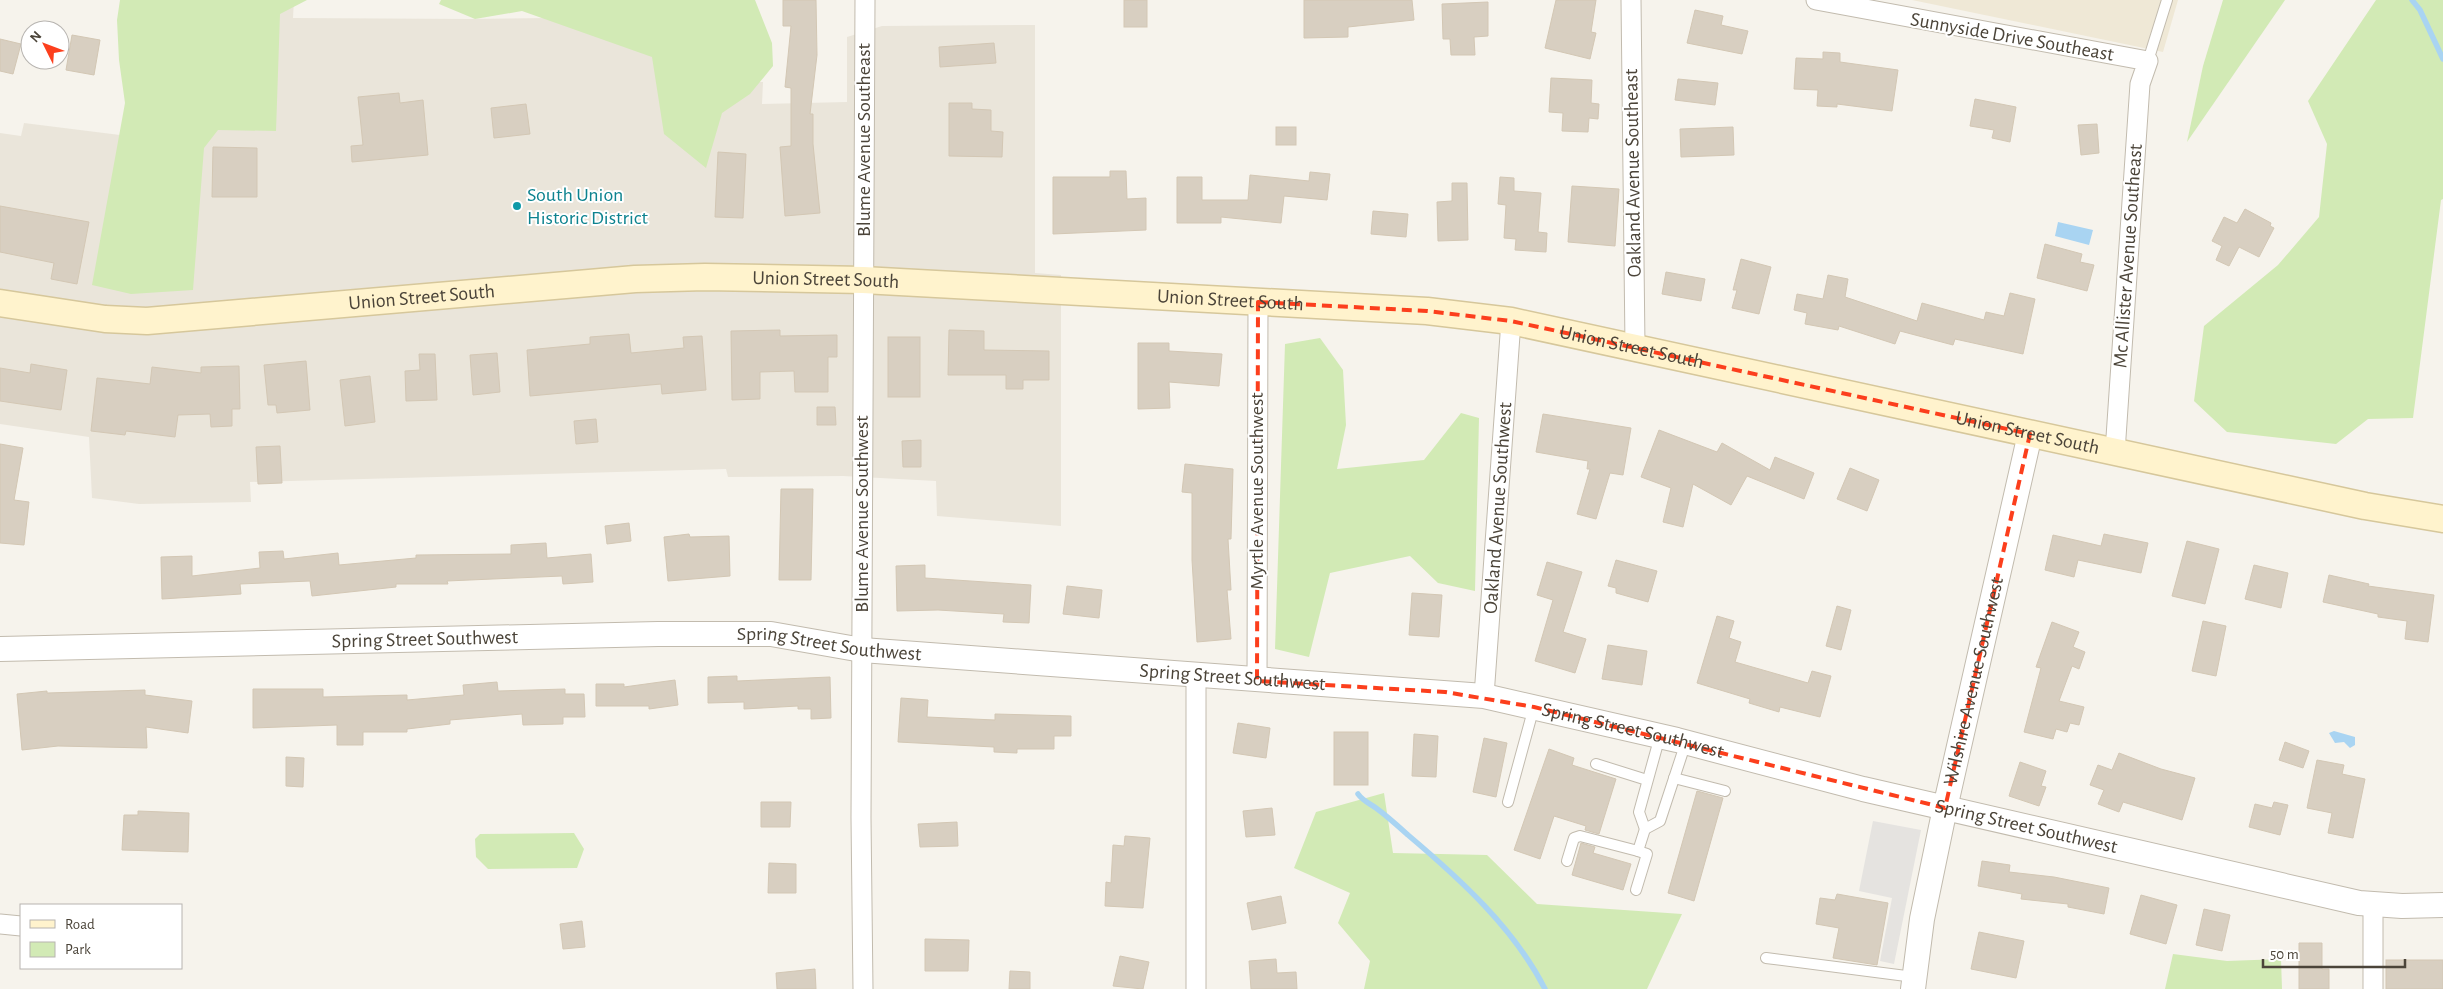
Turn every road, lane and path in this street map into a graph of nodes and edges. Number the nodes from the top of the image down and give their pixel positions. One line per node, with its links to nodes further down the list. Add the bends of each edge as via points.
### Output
1 (865, 0): 7 (street, Blume Avenue Southeast)
2 (1631, 0): 11 (street, Oakland Avenue Southeast)
3 (1816, 0): 5 (street, Sunnyside Drive Southeast)
4 (2167, 0): 6 (lane)
5 (1836, 2): 6 (street, Sunnyside Drive Southeast)
6 (2148, 61): 13 (street, Mc Allister Avenue Southeast, via 2140,84)
7 (863, 280): 8 (main road, Union Street South); 9 (main road, Union Street South, via 704,277 635,280 147,321 104,319); 16 (street, Blume Avenue Southwest)
8 (1258, 302): 10 (main road, Union Street South, via 1427,311); 18 (street, Myrtle Avenue Southwest)
9 (0, 303)
10 (1511, 321): 11 (main road, Union Street South); 19 (street, Oakland Avenue Southwest)
11 (1635, 346): 12 (main road, Union Street South)
12 (2030, 434): 13 (main road, Union Street South); 28 (street, Wilshire Avenue Southwest)
13 (2115, 452): 14 (main road, Union Street South, via 2365,506)
14 (2443, 519)
15 (0, 649): 16 (street, Spring Street Southwest, via 771,634)
16 (862, 650): 17 (street, Spring Street Southwest); 39 (street, Blume Avenue Southwest)
17 (1196, 676): 18 (street, Spring Street Southwest); 40 (street)
18 (1257, 681): 19 (street, Spring Street Southwest)
19 (1484, 696): 20 (street, Spring Street Southwest)
20 (1534, 708): 21 (street, Spring Street Southwest); 27 (lane)
21 (1660, 736): 22 (street, Spring Street Southwest); 25 (lane)
22 (1686, 742): 24 (lane); 28 (street, Spring Street Southwest)
23 (1596, 764): 25 (lane)
24 (1674, 778): 26 (lane); 29 (lane, via 1660,821)
25 (1647, 780): 29 (lane, via 1639,812)
26 (1725, 791)
27 (1508, 802)
28 (1945, 808): 33 (street, Spring Street Southwest); 38 (street, Wilshire Avenue Southwest, via 1922,919)
29 (1645, 830): 30 (lane)
30 (1638, 851): 31 (lane, via 1580,836 1574,838); 32 (lane, via 1647,854)
31 (1567, 861)
32 (1636, 890)
33 (2373, 904): 34 (street, Spring Street Southwest); 41 (street)
34 (2443, 905)
35 (0, 924): 36 (street)
36 (20, 926)
37 (1766, 958): 38 (lane)
38 (1913, 983)
39 (863, 989)
40 (1196, 989)
41 (2373, 989)

